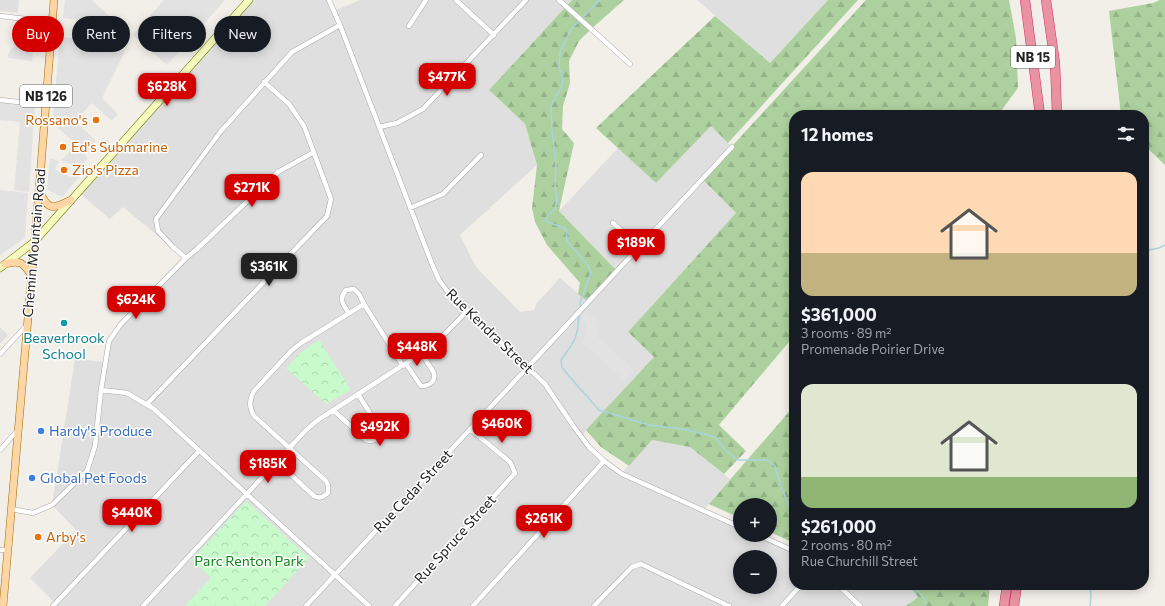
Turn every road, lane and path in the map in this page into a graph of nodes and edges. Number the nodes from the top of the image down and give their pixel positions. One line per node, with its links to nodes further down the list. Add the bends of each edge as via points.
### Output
1 (54, 0): 11 (main road, Chemin Mountain Road / NB 126)
2 (249, 0): 28 (main road)
3 (329, 0): 13 (street, Rue Kendra Street)
4 (426, 0): 14 (street)
5 (456, 0): 15 (street)
6 (526, 0): 15 (street)
7 (559, 0): 17 (street)
8 (1025, 0): 21 (highway, NB 15)
9 (1046, 0): 22 (highway, NB 15, via 1055,63)
10 (0, 16): 12 (street)
11 (53, 16)
12 (12, 17)
13 (340, 24): 18 (street, via 292,52); 23 (street, Rue Kendra Street)
14 (409, 26)
15 (494, 35): 23 (street, via 424,109 397,123)
16 (50, 52): 20 (main road, Chemin Mountain Road / NB 126)
17 (630, 64)
18 (264, 82): 25 (street, via 289,104 304,126); 33 (street, via 221,131 156,219 158,231)
19 (0, 100): 20 (street)
20 (46, 105): 27 (main road, Chemin Mountain Road / NB 126)
21 (1039, 110)
22 (1057, 110)
23 (379, 127): 29 (street, Rue Kendra Street)
24 (732, 147): 32 (street, Rue Cedar Street)
25 (314, 152): 33 (street, via 278,172); 46 (street, via 331,199 327,216)
26 (481, 155): 29 (street, via 443,194)
27 (39, 191): 28 (main road, via 45,203 51,207 58,207); 31 (main road, Chemin Mountain Road / NB 126)
28 (71, 200): 31 (main road)
29 (410, 208): 37 (street, Rue Kendra Street, via 439,280)
30 (613, 223): 32 (street)
31 (34, 242): 34 (main road); 35 (main road, Chemin Mountain Road / NB 126)
32 (640, 247): 43 (street, Rue Cedar Street)
33 (186, 258): 44 (street, via 121,324 109,341)
34 (2, 266): 35 (main road, via 16,261 24,264)
35 (31, 276): 39 (main road, Chemin Mountain Road / NB 126)
36 (364, 304): 38 (street); 38 (street, via 357,291 346,290 342,301); 42 (street)
37 (467, 311): 41 (street); 43 (street, Rue Kendra Street)
38 (349, 313): 50 (street, via 291,351 254,391 250,399 250,408 254,416)
39 (27, 325): 40 (street); 49 (main road, Chemin Mountain Road / NB 126)
40 (0, 354)
41 (422, 354): 42 (street); 42 (street, via 435,376 429,385 421,386)
42 (405, 365): 45 (street)
43 (528, 367): 48 (street, Rue Cedar Street); 53 (street, Rue Kendra Street, via 545,384 589,447)
44 (101, 390): 46 (street, via 127,393); 56 (street, via 95,446 87,471 52,505 33,513)
45 (358, 394): 47 (street); 47 (street, via 378,426 378,439 366,440)
46 (147, 404): 52 (street)
47 (334, 410): 50 (street, via 306,430)
48 (470, 429): 61 (street, Rue Cedar Street); 71 (street, Rue Spruce Street, via 510,462 515,473)
49 (18, 430): 51 (street); 56 (main road, Chemin Mountain Road / NB 126)
50 (290, 448): 54 (street); 54 (street, via 326,481 328,493 321,498 314,496)
51 (0, 450)
52 (199, 451): 55 (street); 67 (street)
53 (604, 461): 57 (street, Rue Kendra Street, via 622,474); 72 (street)
54 (277, 462): 55 (street)
55 (247, 495): 61 (street); 68 (street)
56 (11, 510): 60 (main road, Chemin Mountain Road / NB 126)
57 (733, 524)
58 (774, 542): 59 (street)
59 (789, 549)
60 (4, 550): 66 (main road, Chemin Mountain Road / NB 126)
61 (335, 575): 69 (street, Rue Cedar Street); 70 (street)
62 (796, 590): 75 (street)
63 (843, 590): 76 (street)
64 (1006, 590): 77 (highway)
65 (1016, 590): 78 (highway)
66 (3, 606)
67 (53, 606)
68 (143, 606)
69 (306, 606)
70 (369, 606)
71 (395, 606)
72 (473, 606)
73 (594, 606): 74 (street, via 632,567 641,564)
74 (729, 606)
75 (782, 606)
76 (860, 606)
77 (1004, 606)
78 (1014, 606)

